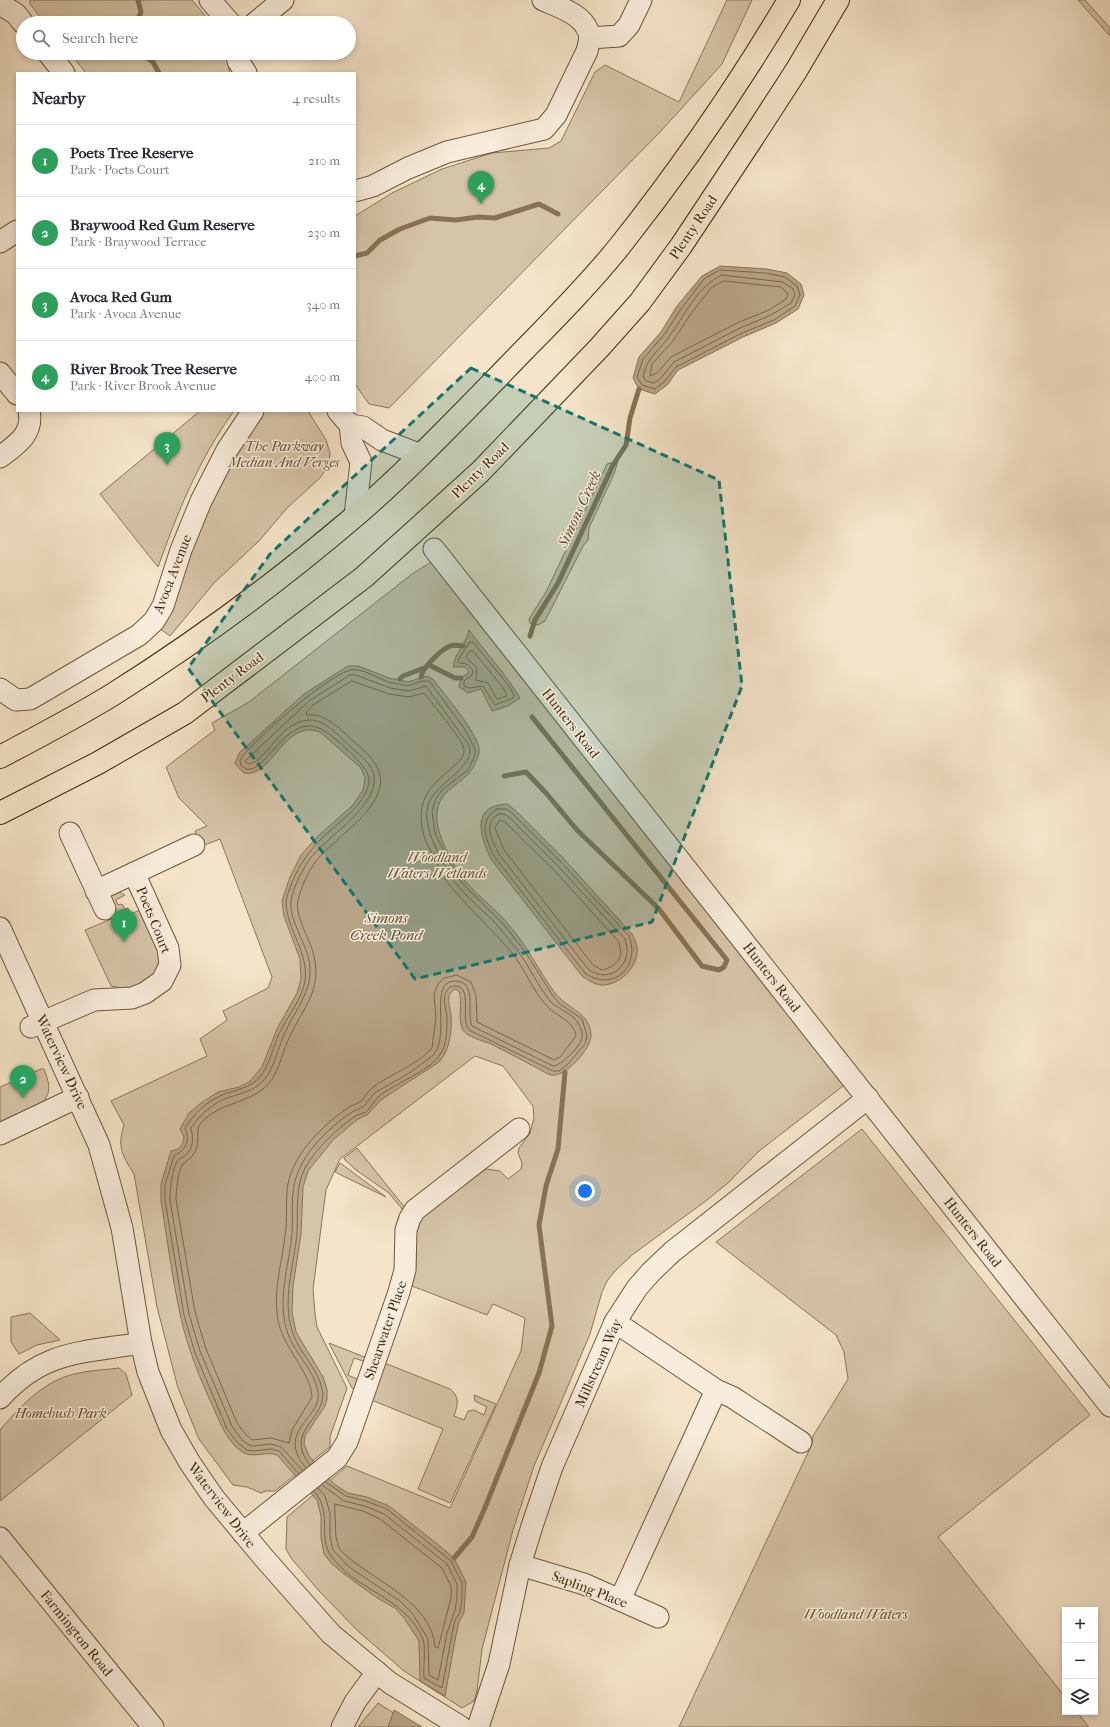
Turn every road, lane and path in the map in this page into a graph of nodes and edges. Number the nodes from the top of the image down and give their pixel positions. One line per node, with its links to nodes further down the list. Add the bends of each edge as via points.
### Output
1 (210, 0): 7 (street)
2 (283, 0): 8 (street)
3 (543, 0): 9 (street, via 582,20)
4 (641, 0): 9 (street, via 629,25 619,36)
5 (789, 0): 22 (highway, via 678,169 617,250)
6 (838, 0): 28 (highway, Plenty Road, via 750,142 681,246 640,302 480,472 364,578 185,713 98,763)
7 (224, 16)
8 (264, 16)
9 (590, 38): 14 (street, via 587,51 556,115 544,129 447,152 368,188)
10 (54, 60): 12 (street)
11 (238, 60): 13 (street)
12 (63, 72)
13 (245, 72)
14 (356, 191)
15 (16, 232): 16 (street)
16 (0, 242)
17 (0, 373): 18 (street)
18 (16, 393)
19 (28, 412): 23 (street, via 30,418 27,432)
20 (252, 412): 26 (street, Avoca Avenue, via 228,450 201,501 181,550 163,606 154,621 139,635 37,695 16,700)
21 (344, 418): 22 (street, via 382,440); 24 (street, via 360,462)
22 (421, 455): 24 (highway)
23 (0, 457)
24 (355, 516): 27 (highway, via 282,576 201,636 111,695)
25 (434, 549): 35 (street, Hunters Road)
26 (0, 689)
27 (0, 757)
28 (0, 813)
29 (70, 833): 31 (street, Poets Court, via 101,900)
30 (194, 845): 31 (street, Poets Court)
31 (134, 873): 34 (street, Poets Court, via 168,948 170,965 167,973 156,987 145,993 132,998 94,1000)
32 (0, 928): 34 (street, Waterview Drive)
33 (0, 961): 34 (street, Waterview Drive)
34 (37, 1025): 36 (street, Waterview Drive)
35 (868, 1098): 39 (street, Millstream Way, via 672,1252 637,1288); 43 (street, Hunters Road)
36 (72, 1100): 38 (street); 40 (street, Waterview Drive, via 99,1145 115,1200)
37 (519, 1129): 45 (street, Shearwater Place, via 433,1195 410,1218 406,1230 405,1270 399,1292 347,1442 337,1458)
38 (0, 1134)
39 (615, 1322): 41 (street); 47 (street, Millstream Way, via 552,1467)
40 (141, 1343): 42 (street, via 77,1352 48,1360 27,1373); 45 (street, Waterview Drive, via 150,1377 172,1430 194,1469)
41 (716, 1390): 44 (street, via 732,1397); 48 (street)
42 (0, 1398)
43 (1110, 1406)
44 (801, 1442)
45 (243, 1533): 50 (street, Waterview Drive, via 331,1634)
46 (0, 1538): 52 (street, Farmington Road)
47 (520, 1565): 48 (street, Sapling Place, via 584,1584); 54 (street, Millstream Way, via 499,1664)
48 (620, 1600): 49 (street, Sapling Place)
49 (658, 1617)
50 (377, 1672): 51 (street, Waterview Drive); 53 (street, via 355,1702)
51 (455, 1724)
52 (153, 1727)
53 (342, 1727)
54 (478, 1727)

